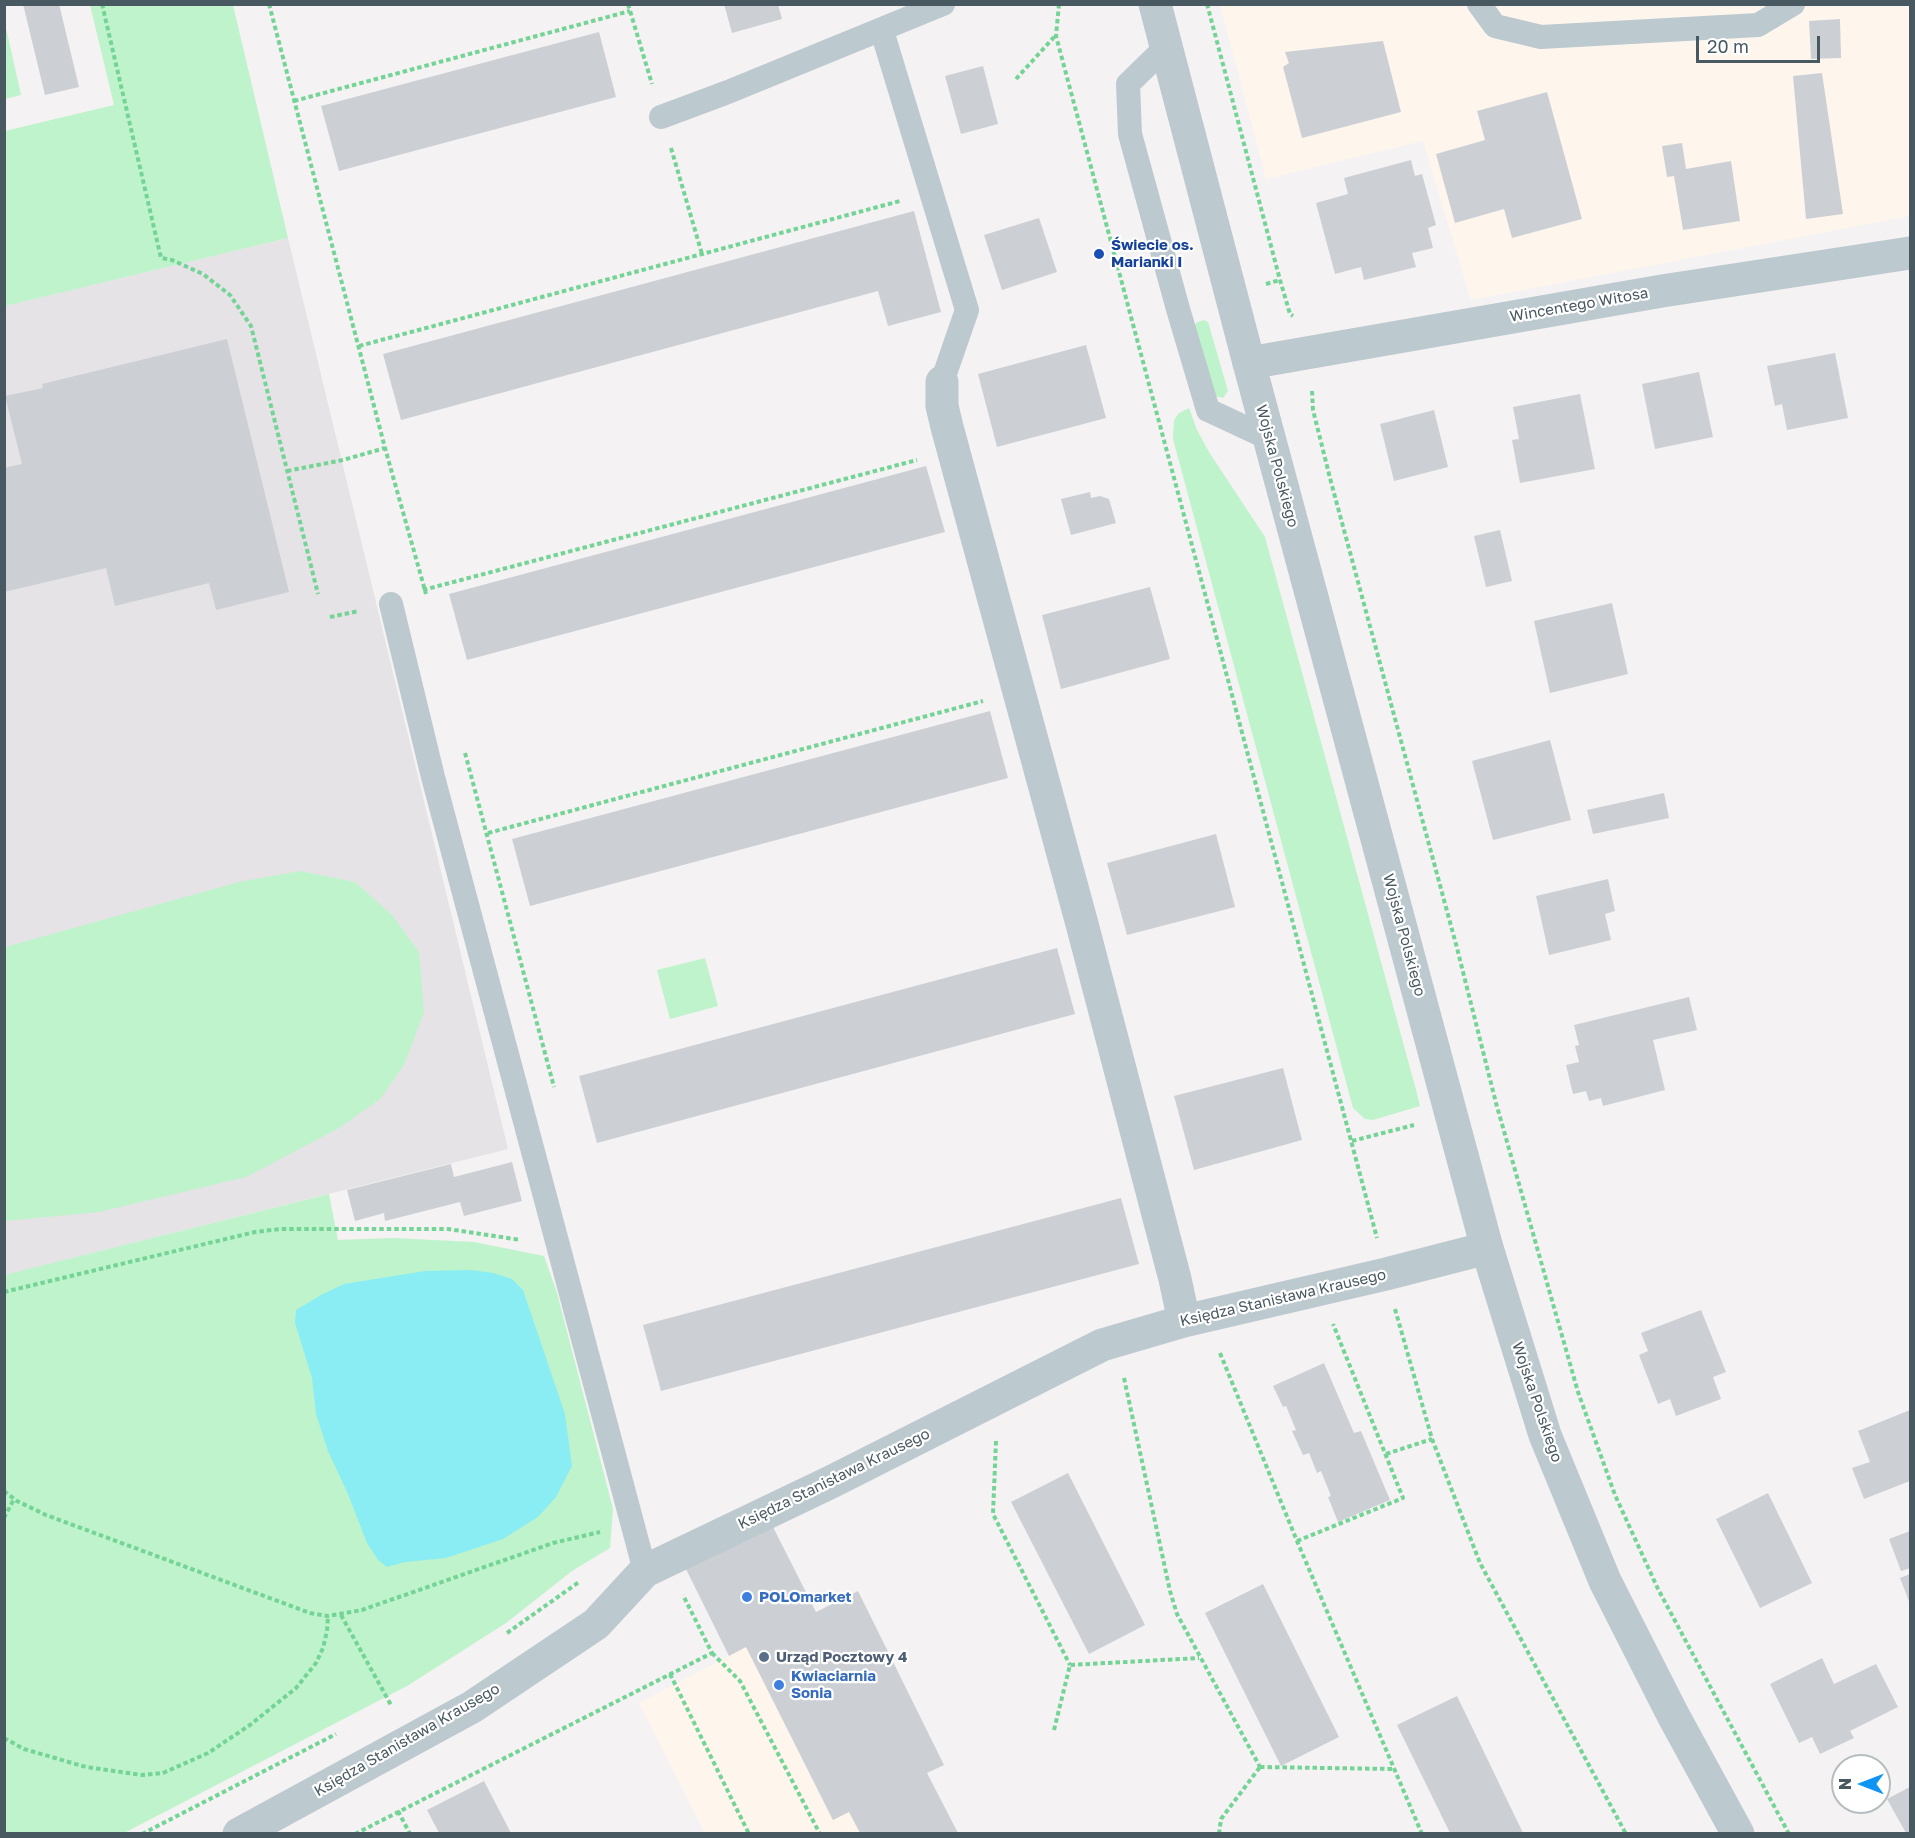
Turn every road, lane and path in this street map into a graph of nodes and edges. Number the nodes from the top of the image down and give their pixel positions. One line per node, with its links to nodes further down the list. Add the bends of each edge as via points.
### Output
1 (102, 4): 26 (path, via 161,258 203,274 230,295 251,326)
2 (269, 4): 14 (path)
3 (943, 4): 10 (lane)
4 (1059, 4): 11 (path)
5 (1155, 4): 12 (street, Wojska Polskiego)
6 (1207, 4): 18 (path, via 1280,280 1290,314)
7 (1479, 4): 8 (lane, via 1495,26 1541,37 1758,25)
8 (1793, 4)
9 (630, 11): 14 (path)
10 (882, 31): 15 (lane); 16 (lane)
11 (1056, 36): 13 (path); 37 (path)
12 (1166, 47): 20 (street, Wojska Polskiego); 23 (lane, via 1128,84 1130,134 1208,411)
13 (1016, 79)
14 (294, 101): 19 (path)
15 (662, 117)
16 (932, 192): 19 (path); 21 (lane, via 967,310)
17 (1911, 253): 20 (street, Wincentego Witosa, via 1662,291)
18 (1296, 318)
19 (359, 346): 24 (path)
20 (1249, 363): 23 (street, Wojska Polskiego)
21 (942, 382): 40 (street, via 947,427 1082,924)
22 (1314, 385): 79 (path, via 1313,411 1334,494 1496,1103 1578,1392 1615,1495 1658,1589)
23 (1270, 439): 36 (street, Wojska Polskiego)
24 (385, 448): 26 (path); 27 (path)
25 (924, 458): 27 (path)
26 (287, 471): 28 (path)
27 (425, 590): 29 (path); 30 (path)
28 (318, 594)
29 (428, 601)
30 (391, 604): 35 (lane, via 436,789)
31 (989, 699): 33 (path)
32 (462, 744): 33 (path)
33 (488, 833): 34 (path)
34 (556, 1096)
35 (559, 1243): 38 (path, via 448,1228 280,1229); 51 (lane)
36 (1487, 1248): 37 (street, Księdza Stanisława Krausego); 78 (street, Wojska Polskiego, via 1545,1435 1605,1581)
37 (1386, 1274): 40 (street, Księdza Stanisława Krausego); 44 (path)
38 (4, 1292)
39 (1331, 1317): 45 (path)
40 (1184, 1321): 50 (street, Księdza Stanisława Krausego, via 1102,1345)
41 (1218, 1347): 49 (path)
42 (1122, 1370): 57 (path, via 1170,1591)
43 (996, 1438): 58 (path, via 993,1514)
44 (1432, 1439): 45 (path); 77 (path, via 1480,1563)
45 (1386, 1454): 49 (path, via 1403,1498)
46 (4, 1491): 47 (path)
47 (14, 1499): 48 (path); 54 (path, via 46,1515 310,1613)
48 (4, 1518)
49 (1297, 1541): 67 (path)
50 (674, 1557): 51 (street, Księdza Stanisława Krausego); 56 (path, via 682,1592)
51 (642, 1558): 53 (path, via 623,1550 615,1528 553,1543); 70 (street, Księdza Stanisława Krausego, via 596,1624 472,1707)
52 (588, 1576): 55 (path)
53 (341, 1615): 54 (path); 61 (path)
54 (328, 1616): 65 (path, via 323,1648 296,1688 208,1753 163,1773 142,1775 86,1767 24,1749)
55 (500, 1639)
56 (712, 1653): 59 (path); 74 (path, via 740,1681)
57 (1199, 1658): 58 (path); 66 (path)
58 (1070, 1665): 64 (path)
59 (670, 1674): 68 (path); 73 (path)
60 (400, 1700): 61 (path)
61 (391, 1705): 62 (path)
62 (382, 1710)
63 (344, 1730): 69 (path)
64 (1054, 1730)
65 (4, 1738)
66 (1260, 1767): 67 (path); 75 (path, via 1221,1819)
67 (1393, 1769): 76 (path)
68 (399, 1811): 71 (path); 72 (path)
69 (142, 1833)
70 (239, 1833)
71 (355, 1833)
72 (410, 1833)
73 (749, 1833)
74 (820, 1833)
75 (1219, 1833)
76 (1422, 1833)
77 (1626, 1833)
78 (1738, 1833)
79 (1789, 1833)

